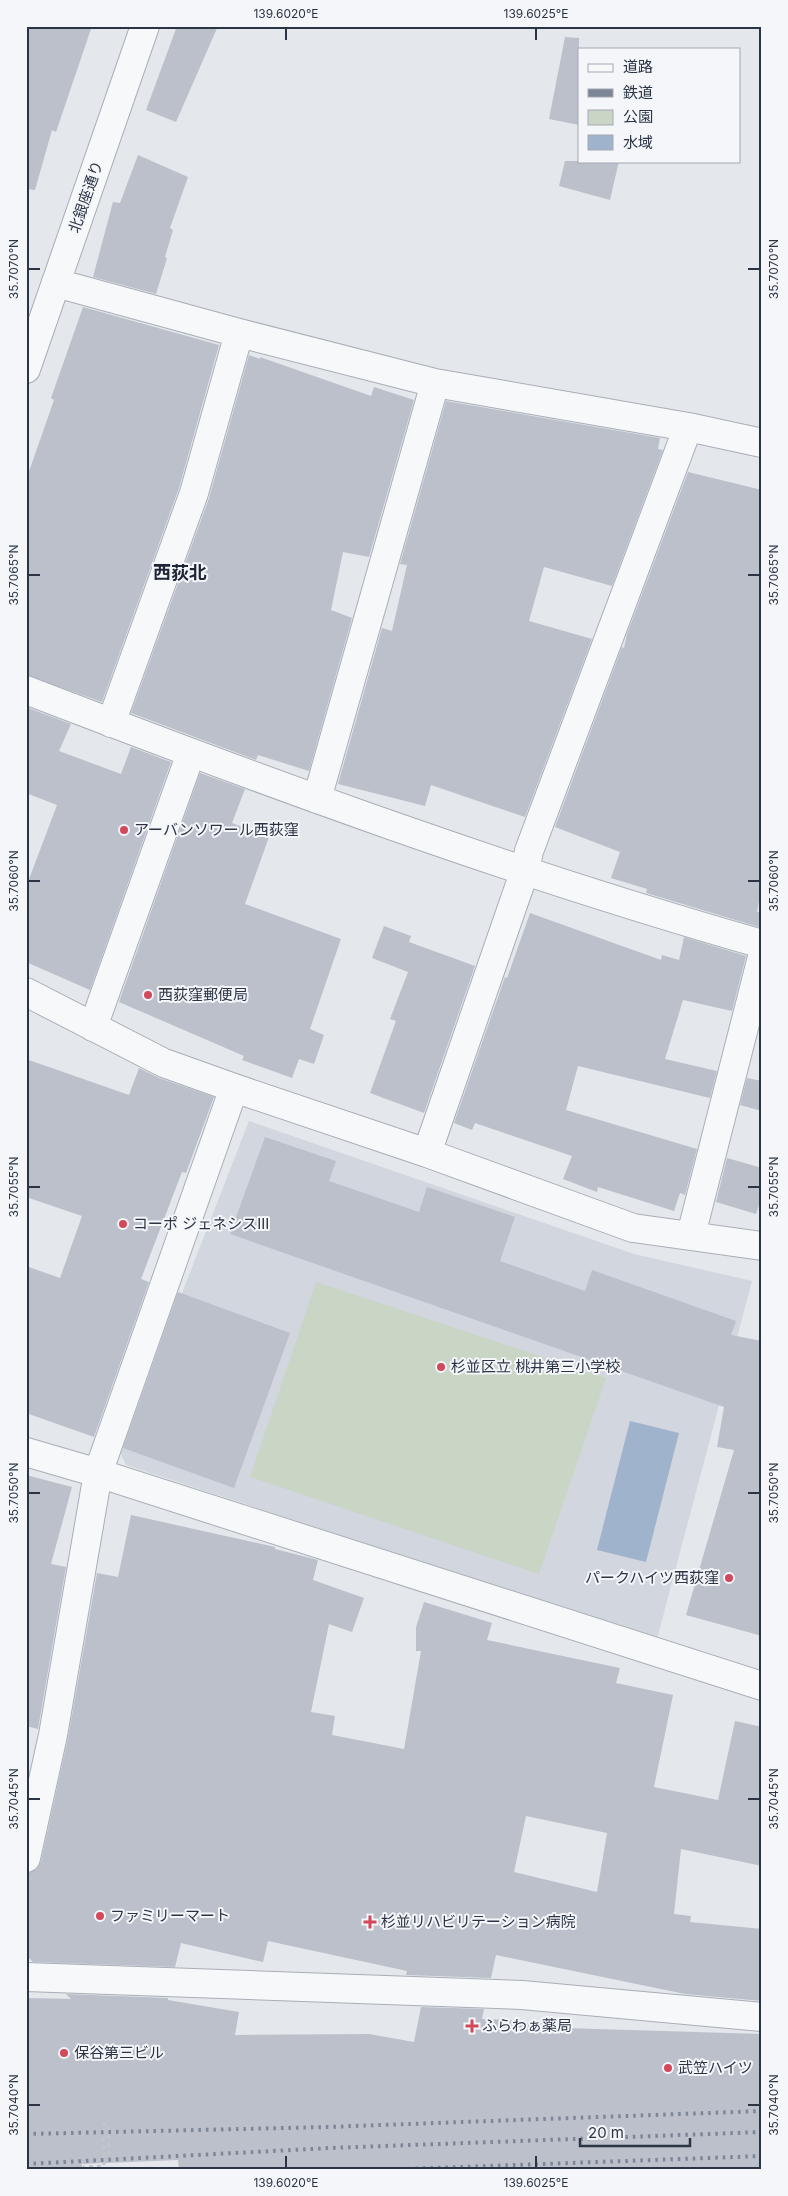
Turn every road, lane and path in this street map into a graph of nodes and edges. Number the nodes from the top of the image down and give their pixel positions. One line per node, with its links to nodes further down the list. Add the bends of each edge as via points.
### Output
1 (145, 26): 2 (street, 北銀座通り)
2 (56, 283): 3 (street); 4 (street, 北銀座通り)
3 (239, 333): 5 (street); 9 (street, via 194,493)
4 (26, 368)
5 (435, 383): 6 (street); 11 (street)
6 (688, 427): 7 (street); 12 (street, via 529,851)
7 (762, 443)
8 (26, 690): 9 (street)
9 (112, 723): 10 (street)
10 (191, 753): 11 (street); 16 (street)
11 (317, 799): 12 (street)
12 (525, 870): 13 (street, via 646,911); 18 (street)
13 (762, 944)
14 (762, 957): 19 (street)
15 (26, 992): 16 (street)
16 (93, 1027): 17 (street, via 164,1062)
17 (234, 1088): 18 (street); 22 (street)
18 (427, 1153): 19 (street, via 633,1228)
19 (690, 1235): 20 (street)
20 (762, 1246)
21 (26, 1452): 22 (street)
22 (98, 1473): 23 (street); 24 (street, via 52,1734)
23 (762, 1686)
24 (26, 1858)
25 (26, 1977): 26 (street, via 522,1995)
26 (762, 2017)
27 (84, 2170): 28 (path, via 84,2167 104,2166 104,2125 108,2124 110,2169)
28 (94, 2170)

